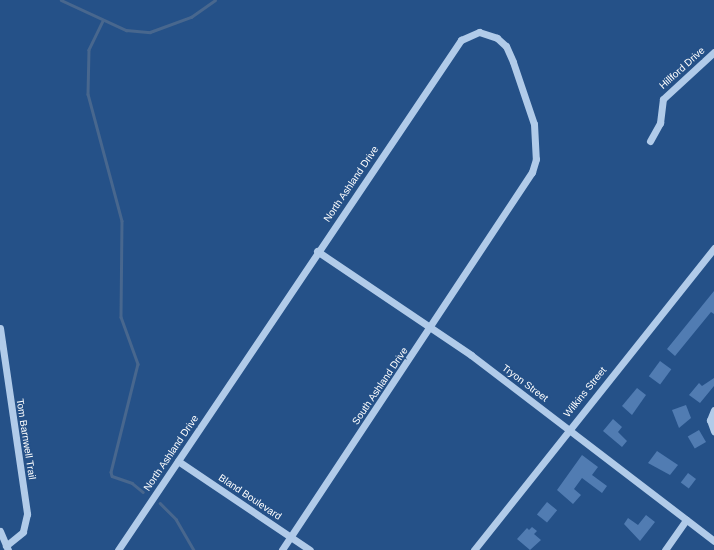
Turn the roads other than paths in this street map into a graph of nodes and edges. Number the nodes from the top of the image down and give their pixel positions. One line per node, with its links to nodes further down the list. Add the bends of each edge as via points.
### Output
1 (714, 52): 2 (street, Hillford Drive, via 663,99 660,123)
2 (650, 141)
3 (494, 232): 5 (street, North Ashland Drive, via 532,172 536,145 525,92 506,46 496,38 479,32 461,40); 6 (street, South Ashland Drive)
4 (714, 248): 9 (street, Wilkins Street)
5 (317, 251): 6 (street, Tryon Street); 11 (street, North Ashland Drive)
6 (431, 327): 9 (street, Tryon Street); 14 (street, South Ashland Drive)
7 (0, 328): 16 (street, Tom Barnwell Trail, via 27,514 24,532)
8 (714, 410): 10 (street, via 710,420)
9 (568, 428): 12 (street, Tryon Street); 20 (street, Wilkins Street)
10 (714, 431)
11 (178, 461): 14 (street, Bland Boulevard); 17 (street, North Ashland Drive)
12 (686, 520): 15 (street, Tryon Street); 21 (street)
13 (0, 531): 16 (street)
14 (291, 537): 18 (street, South Ashland Drive); 19 (street, Bland Boulevard)
15 (714, 541)
16 (7, 548)
17 (118, 550)
18 (282, 550)
19 (310, 550)
20 (474, 550)
21 (665, 550)

